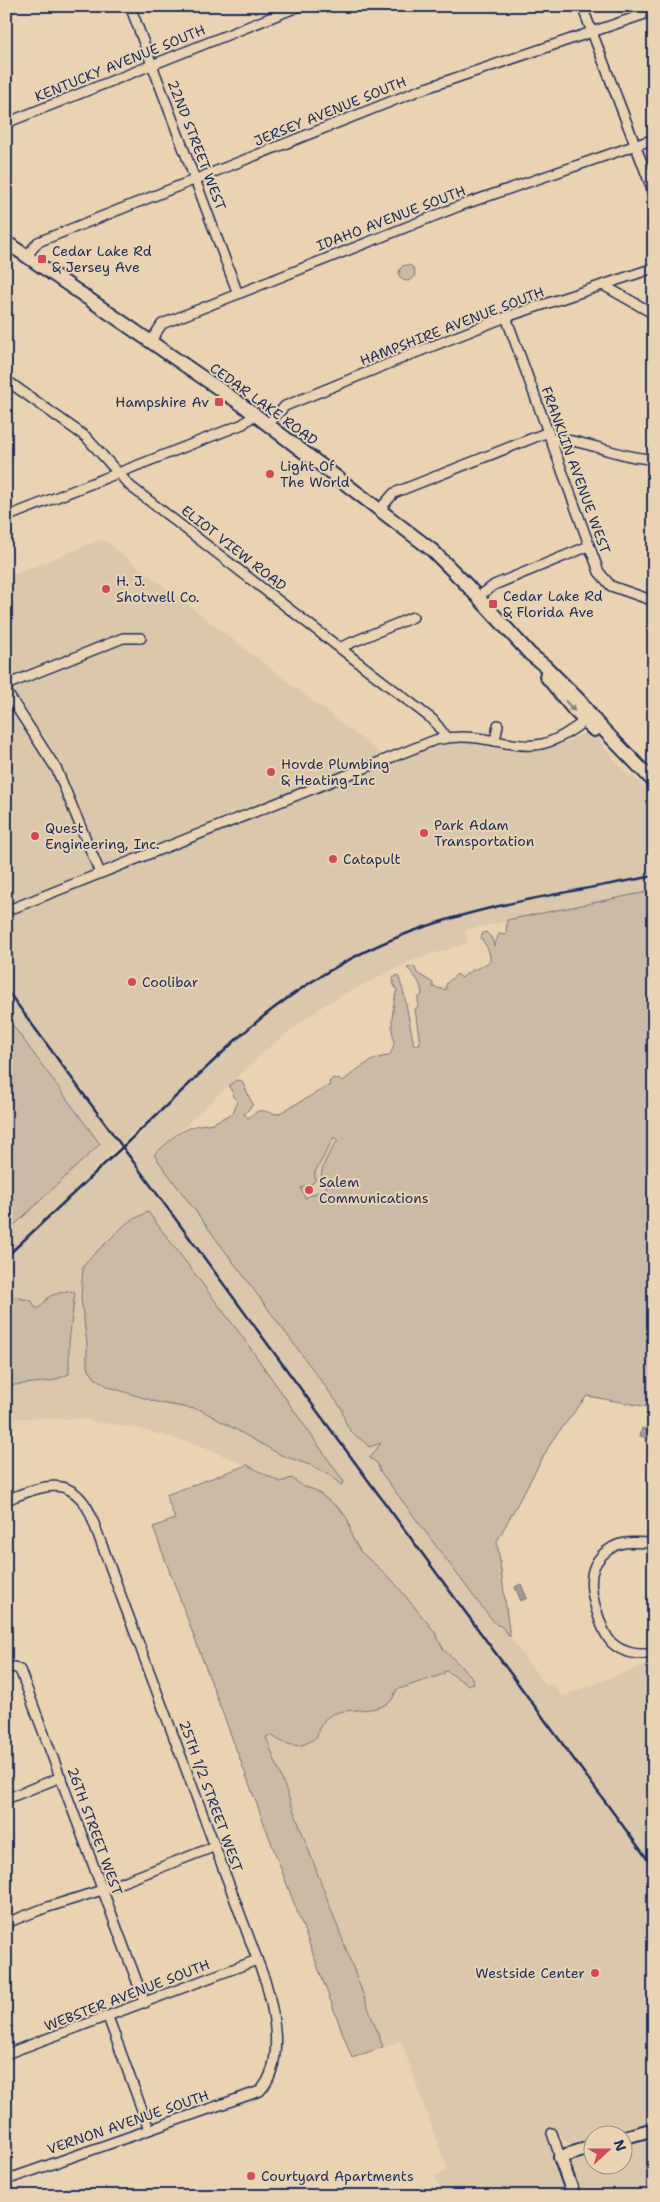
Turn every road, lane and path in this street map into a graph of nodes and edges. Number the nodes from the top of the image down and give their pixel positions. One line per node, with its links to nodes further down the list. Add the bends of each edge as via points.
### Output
1 (130, 6): 6 (street, 22ND STREET WEST)
2 (300, 6): 6 (street, KENTUCKY AVENUE SOUTH)
3 (582, 6): 5 (street)
4 (654, 11): 5 (street, JERSEY AVENUE SOUTH)
5 (592, 31): 9 (street); 10 (street, JERSEY AVENUE SOUTH, via 420,90)
6 (152, 65): 7 (street, KENTUCKY AVENUE SOUTH); 10 (street, 22ND STREET WEST)
7 (6, 124)
8 (654, 139): 9 (street, IDAHO AVENUE SOUTH)
9 (636, 145): 11 (street); 16 (street, IDAHO AVENUE SOUTH, via 462,205)
10 (195, 180): 13 (street, JERSEY AVENUE SOUTH, via 38,242); 16 (street, 22ND STREET WEST)
11 (654, 194)
12 (6, 242): 13 (street, CEDAR LAKE ROAD)
13 (26, 257): 19 (street, CEDAR LAKE ROAD)
14 (654, 268): 15 (street, HAMPSHIRE AVENUE SOUTH)
15 (603, 285): 17 (street); 18 (street, HAMPSHIRE AVENUE SOUTH)
16 (238, 294): 19 (street, IDAHO AVENUE SOUTH, via 162,324)
17 (654, 314)
18 (506, 317): 22 (street, HAMPSHIRE AVENUE SOUTH, via 285,406); 23 (street, FRANKLIN AVENUE WEST)
19 (150, 342): 21 (street, CEDAR LAKE ROAD)
20 (6, 380): 25 (street, ELIOT VIEW ROAD, via 86,437)
21 (255, 414): 22 (street, CEDAR LAKE ROAD); 25 (street, via 243,424)
22 (268, 424): 26 (street, CEDAR LAKE ROAD)
23 (549, 436): 24 (street, via 624,455); 26 (street, via 394,493); 28 (street, FRANKLIN AVENUE WEST)
24 (654, 458)
25 (118, 474): 27 (street); 33 (street, ELIOT VIEW ROAD)
26 (380, 509): 29 (street, CEDAR LAKE ROAD, via 432,550)
27 (6, 517)
28 (589, 546): 29 (street, via 494,585); 30 (street, FRANKLIN AVENUE WEST, via 599,572 611,586)
29 (478, 597): 36 (street, CEDAR LAKE ROAD, via 530,654 581,702)
30 (654, 602)
31 (413, 617): 33 (street)
32 (141, 638): 34 (street, via 123,638)
33 (341, 647): 38 (street, ELIOT VIEW ROAD, via 433,720)
34 (6, 685)
35 (6, 691): 41 (street, via 57,770)
36 (588, 718): 39 (street, via 542,744 511,745); 40 (street, CEDAR LAKE ROAD)
37 (498, 725): 39 (street)
38 (447, 738): 39 (street); 41 (street)
39 (495, 741)
40 (653, 786)
41 (100, 873): 42 (street)
42 (6, 911)
43 (6, 1500): 49 (street, 25TH 1/2 STREET WEST, via 37,1489 59,1486 78,1495 90,1513)
44 (654, 1543): 45 (street, via 623,1543 613,1547 598,1561 590,1584 600,1622 612,1642 632,1653)
45 (654, 1653)
46 (6, 1669): 47 (street, 26TH STREET WEST, via 14,1667 20,1670)
47 (60, 1777): 48 (street); 50 (street, 26TH STREET WEST)
48 (6, 1799)
49 (216, 1846): 50 (street); 52 (street, 25TH 1/2 STREET WEST)
50 (102, 1890): 51 (street); 53 (street, 26TH STREET WEST)
51 (6, 1923)
52 (257, 1960): 53 (street, WEBSTER AVENUE SOUTH); 56 (street, 25TH 1/2 STREET WEST, via 272,2005 274,2027 270,2076)
53 (145, 2003): 54 (street, WEBSTER AVENUE SOUTH)
54 (108, 2017): 55 (street, WEBSTER AVENUE SOUTH); 57 (street)
55 (6, 2054)
56 (260, 2091): 57 (street, VERNON AVENUE SOUTH)
57 (149, 2129): 63 (street, VERNON AVENUE SOUTH)
58 (654, 2129): 60 (street)
59 (552, 2133): 62 (street)
60 (632, 2135)
61 (582, 2150): 62 (street)
62 (560, 2157): 64 (street)
63 (6, 2180)
64 (574, 2196)

